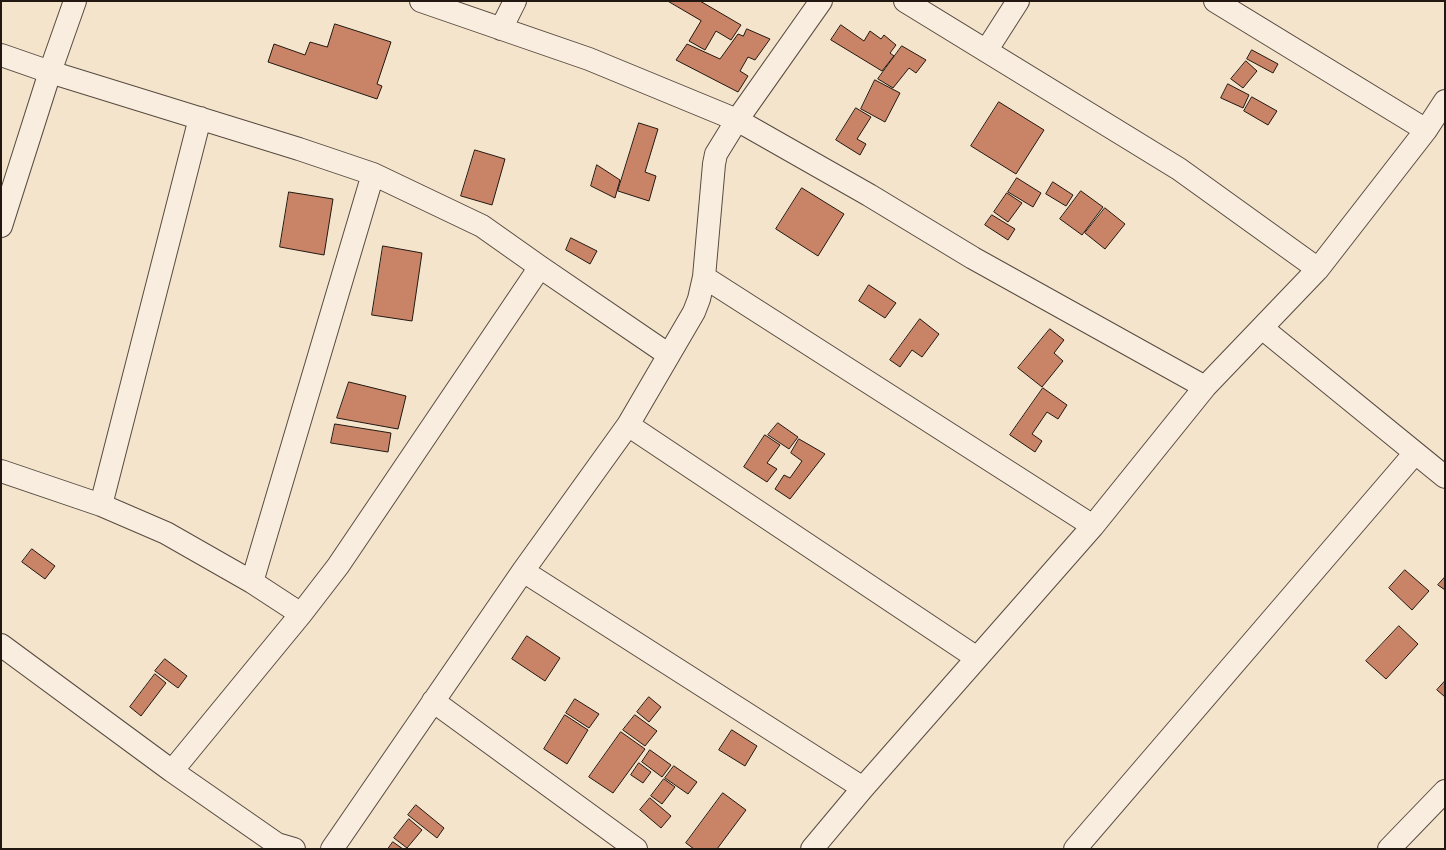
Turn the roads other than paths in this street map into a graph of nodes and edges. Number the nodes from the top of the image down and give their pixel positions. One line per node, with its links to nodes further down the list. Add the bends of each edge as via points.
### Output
1 (75, 1): 11 (street)
2 (421, 1): 8 (street)
3 (515, 1): 8 (street)
4 (821, 1): 14 (street)
5 (905, 1): 9 (street)
6 (1018, 1): 9 (street)
7 (1215, 1): 15 (street)
8 (500, 29): 14 (street, via 589,59)
9 (986, 51): 19 (street, via 1179,169)
10 (1, 55): 11 (street)
11 (50, 72): 13 (street); 17 (street)
12 (1445, 101): 15 (street)
13 (200, 118): 16 (street); 28 (street)
14 (737, 120): 20 (street, via 716,154); 23 (street, via 974,258)
15 (1426, 130): 19 (street)
16 (373, 174): 18 (street, via 482,226); 31 (street)
17 (1, 226)
18 (540, 267): 22 (street); 32 (street, via 338,566)
19 (1318, 269): 21 (street)
20 (704, 277): 22 (street, via 694,312); 29 (street)
21 (1262, 328): 23 (street); 25 (street)
22 (669, 355): 24 (street)
23 (1205, 387): 29 (street)
24 (628, 425): 30 (street); 34 (street)
25 (1415, 453): 27 (street); 43 (street)
26 (1, 471): 28 (street)
27 (1445, 477)
28 (100, 505): 31 (street, via 166,534)
29 (1093, 526): 34 (street)
30 (523, 571): 35 (street); 37 (street)
31 (252, 582): 32 (street)
32 (301, 614): 36 (street)
33 (1, 645): 36 (street)
34 (977, 658): 37 (street)
35 (433, 701): 40 (street); 41 (street)
36 (172, 771): 39 (street, via 277,844)
37 (863, 788): 42 (street)
38 (1445, 791): 44 (street)
39 (294, 849)
40 (332, 849)
41 (636, 849)
42 (812, 849)
43 (1075, 849)
44 (1390, 849)

